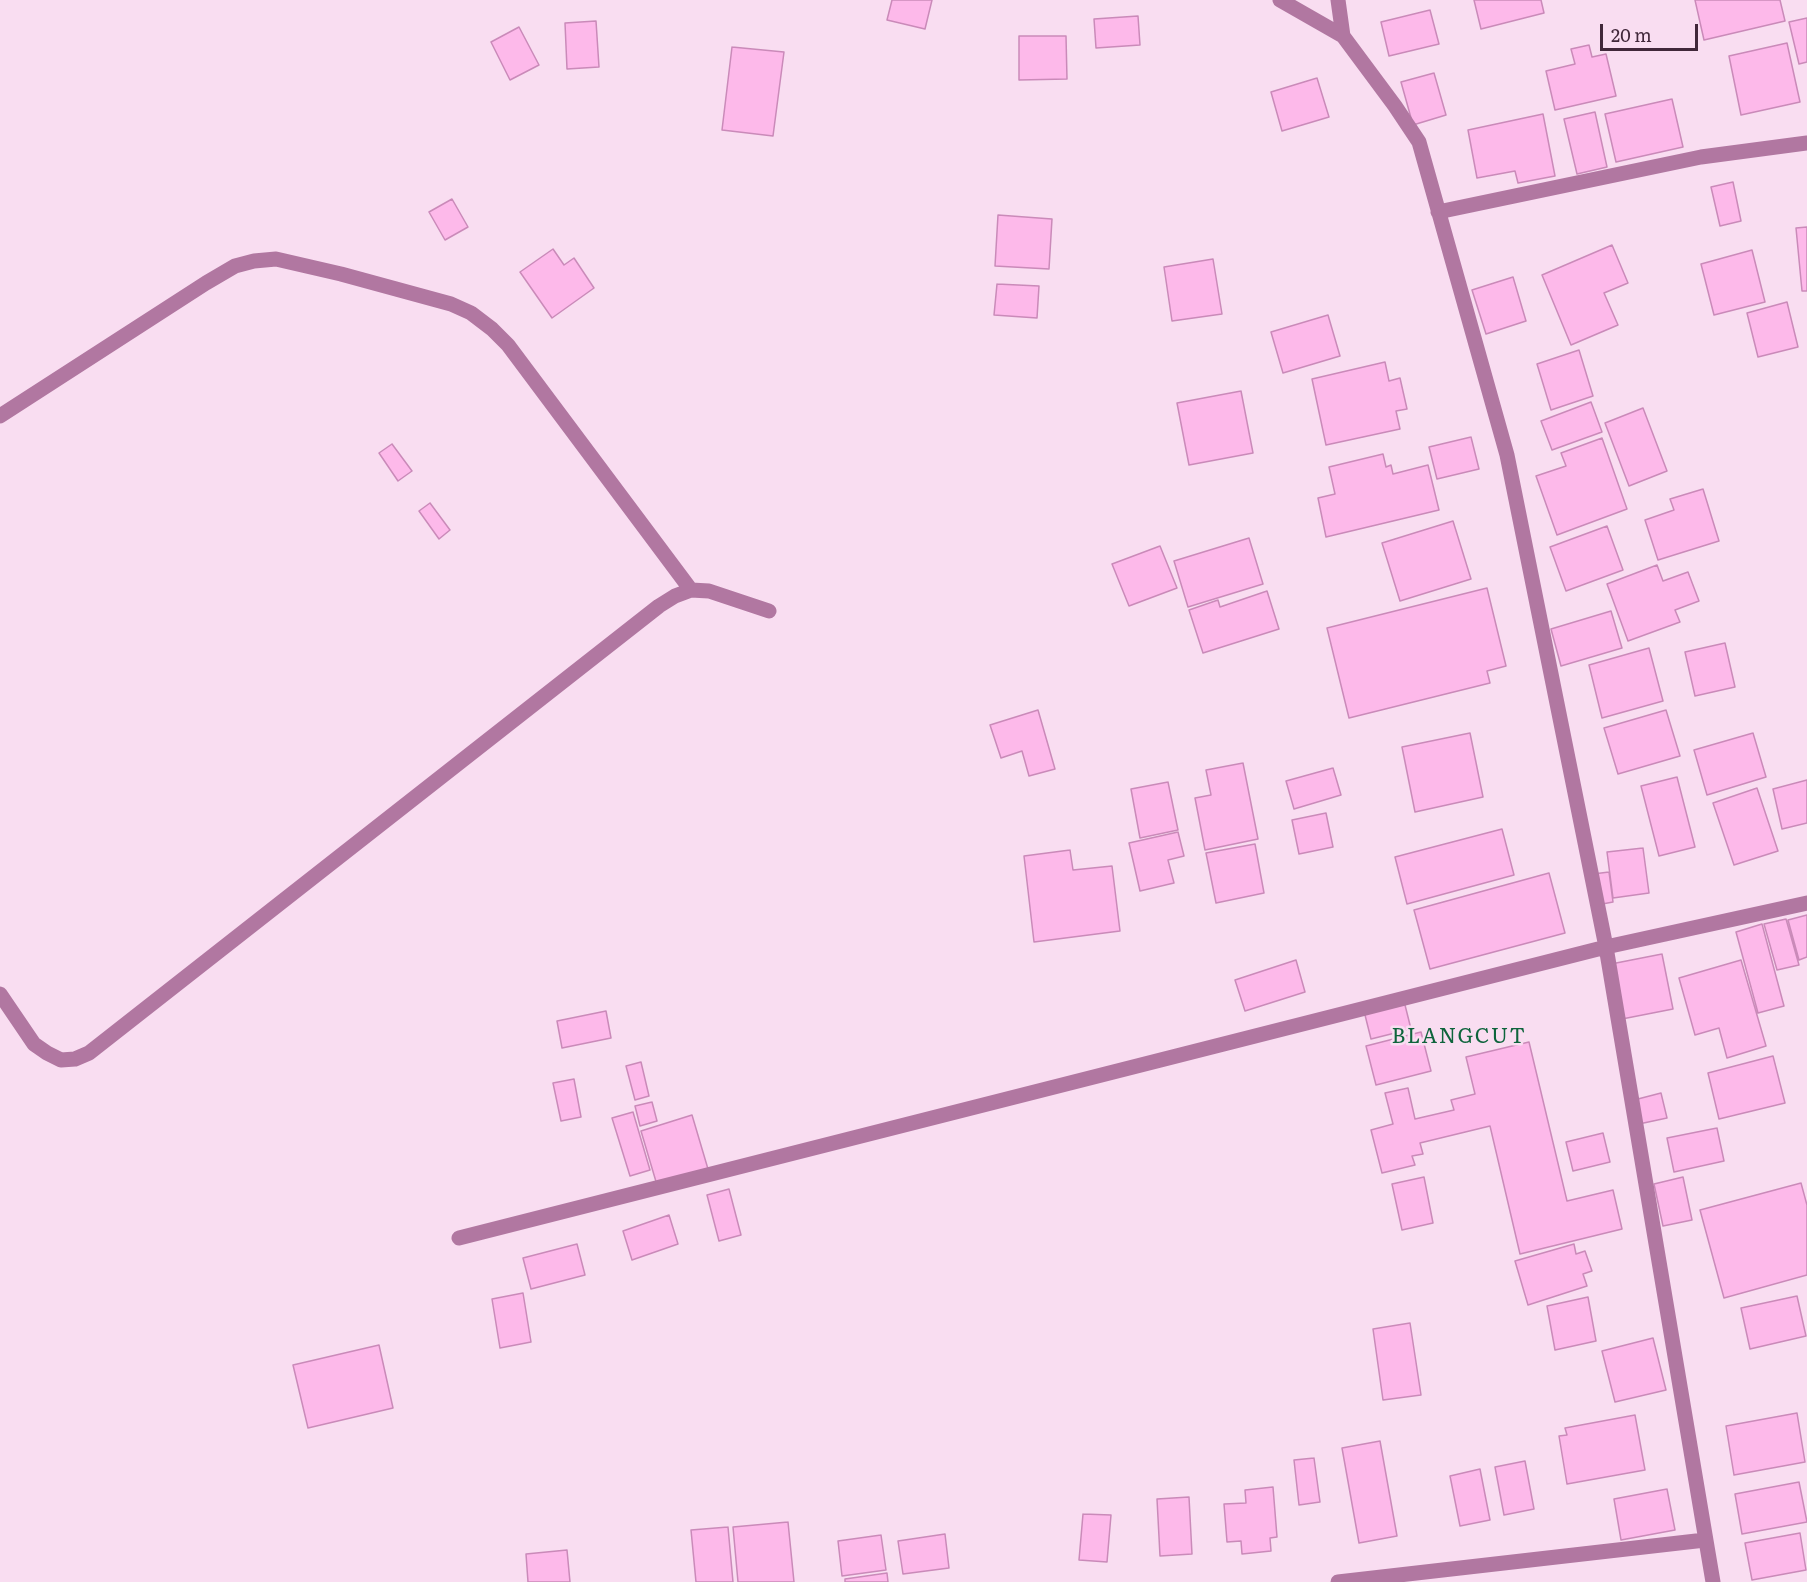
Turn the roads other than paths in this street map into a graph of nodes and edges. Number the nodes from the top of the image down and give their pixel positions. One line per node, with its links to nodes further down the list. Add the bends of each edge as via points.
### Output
1 (1280, 0): 3 (street)
2 (1338, 0): 3 (street)
3 (1343, 36): 5 (street, via 1419,142)
4 (1807, 143): 5 (street, via 1701,157)
5 (1438, 212): 10 (street, via 1507,455)
6 (0, 416): 7 (street, via 236,266 276,259 341,274 451,304 492,329 508,345)
7 (691, 590): 8 (street, via 709,591); 11 (street, via 659,606 89,1053 61,1060 47,1053 34,1044)
8 (769, 611)
9 (1807, 903): 10 (street)
10 (1605, 947): 12 (street); 13 (street)
11 (0, 994)
12 (459, 1238)
13 (1705, 1540): 14 (street); 15 (street)
14 (1338, 1582)
15 (1713, 1582)

